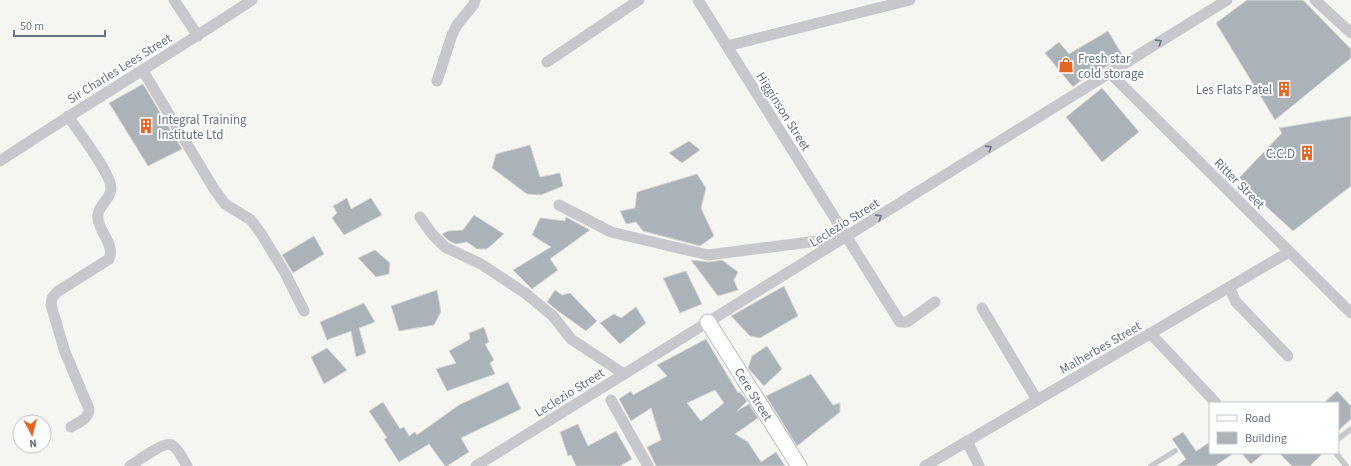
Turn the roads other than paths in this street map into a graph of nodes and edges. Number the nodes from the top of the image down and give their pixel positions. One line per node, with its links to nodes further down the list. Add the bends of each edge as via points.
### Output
1 (174, 0): 10 (street)
2 (252, 0): 10 (street, Sir Charles Lees Street)
3 (475, 0): 15 (street, via 449,40)
4 (639, 0): 12 (street)
5 (698, 0): 11 (street, Higginson Street)
6 (910, 0): 11 (street)
7 (1227, 0): 14 (street, Leclezio Street, one-way to 7)
8 (1314, 0): 9 (street)
9 (1351, 33)
10 (198, 36): 13 (street, Sir Charles Lees Street)
11 (727, 46): 20 (street, Higginson Street)
12 (547, 62)
13 (142, 71): 16 (street, Sir Charles Lees Street); 25 (street, via 214,189 225,204 251,220 262,235)
14 (1110, 73): 20 (street, Leclezio Street, one-way to 14); 21 (street, Ritter Street)
15 (437, 81)
16 (68, 116): 17 (street, Sir Charles Lees Street); 34 (street, via 108,176 110,197 99,210 97,217 112,253 109,259 57,292 52,298 51,305 65,352 89,409 86,418)
17 (0, 161)
18 (559, 205): 20 (street, via 611,232 708,255)
19 (420, 217): 30 (street, via 444,246 481,264 525,293 553,316 571,339)
20 (846, 237): 23 (street, Higginson Street, via 900,322 907,322); 27 (street, Leclezio Street)
21 (1289, 252): 22 (street, Malherbes Street); 26 (street, Ritter Street)
22 (1229, 288): 28 (street, Malherbes Street); 29 (street, via 1236,302)
23 (935, 302)
24 (982, 308): 32 (street)
25 (304, 311)
26 (1351, 314)
27 (708, 322): 30 (street, Leclezio Street); 45 (street, Cere Street)
28 (1150, 333): 32 (street, Malherbes Street); 33 (street)
29 (1288, 356)
30 (624, 374): 43 (street, Leclezio Street)
31 (611, 400): 44 (street)
32 (1037, 400): 37 (street, Malherbes Street)
33 (1215, 402)
34 (71, 427)
35 (1351, 429): 36 (lane)
36 (1339, 439)
37 (967, 441): 40 (street); 46 (street, Malherbes Street)
38 (1175, 451): 47 (lane)
39 (1337, 454): 48 (lane)
40 (978, 465)
41 (130, 466): 42 (street, via 164,444 171,444)
42 (187, 466)
43 (476, 466)
44 (648, 466)
45 (799, 466)
46 (925, 466)
47 (1151, 466)
48 (1346, 466)

